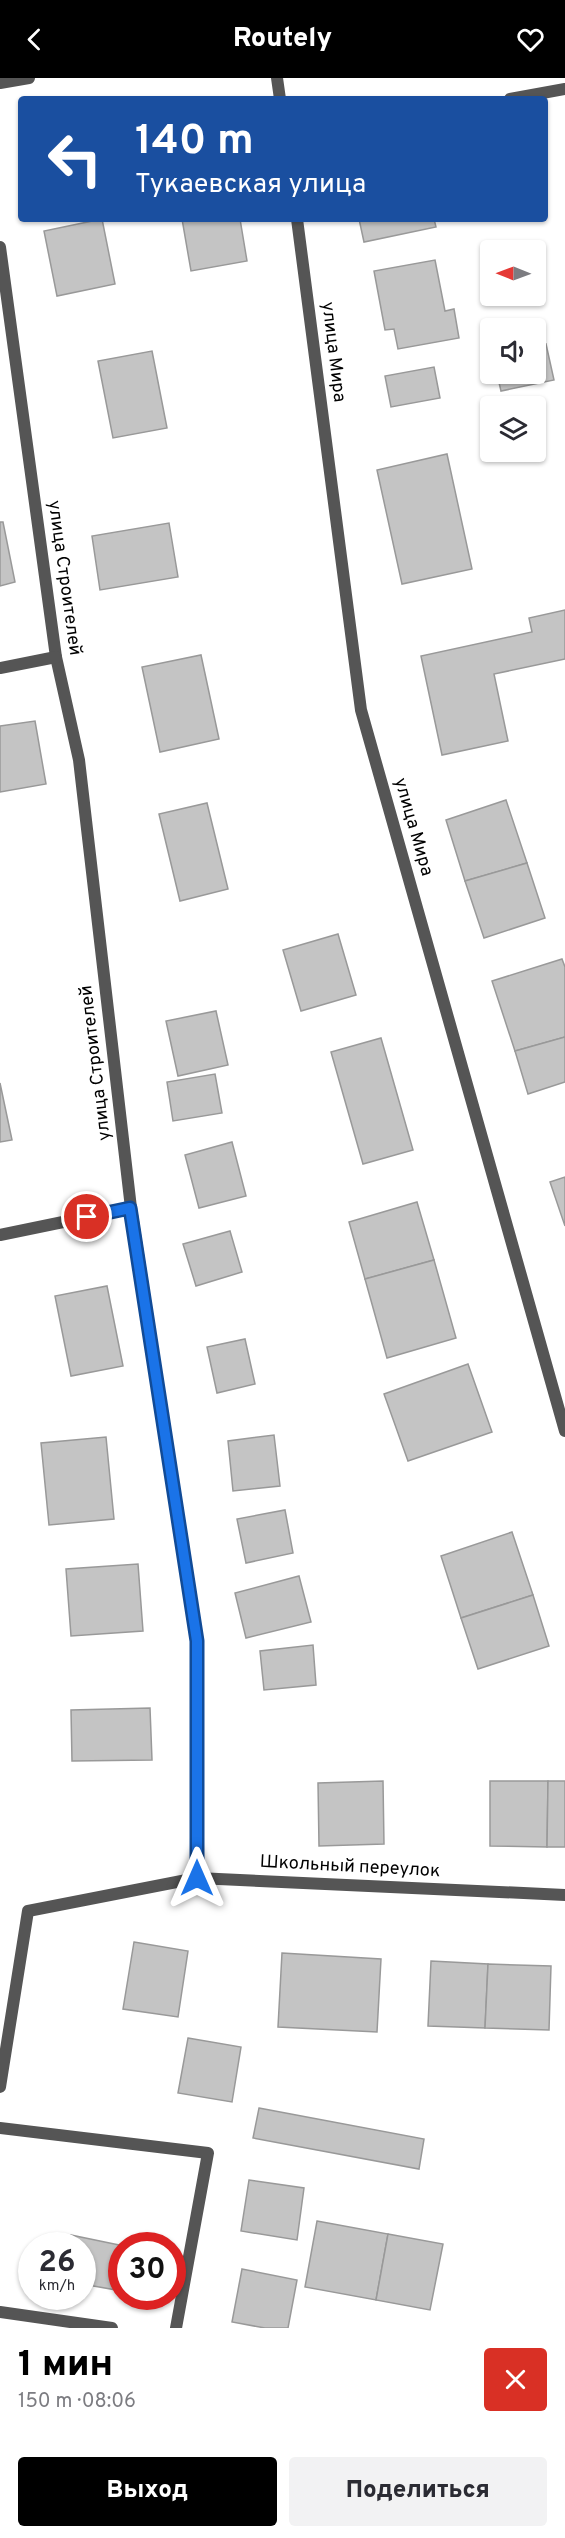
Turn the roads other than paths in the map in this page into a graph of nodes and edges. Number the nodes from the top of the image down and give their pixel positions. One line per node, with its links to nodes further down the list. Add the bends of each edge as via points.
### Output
1 (29, 78): 3 (street)
2 (277, 78): 5 (street)
3 (0, 83)
4 (565, 89): 6 (street)
5 (280, 96)
6 (526, 96)
7 (297, 222): 13 (street, улица Мира, via 361,710)
8 (0, 246): 9 (street, улица Строителей)
9 (56, 657): 10 (street); 11 (street, улица Строителей, via 79,760)
10 (0, 668)
11 (130, 1208): 12 (street); 14 (street, улица Строителей, via 197,1641)
12 (0, 1235)
13 (565, 1431)
14 (197, 1878): 15 (street, Школьный переулок); 16 (street, Школьный переулок, via 28,1911)
15 (565, 1895)
16 (0, 2087)
17 (0, 2127): 20 (street, via 208,2153)
18 (0, 2312): 19 (street)
19 (112, 2328)
20 (176, 2328)

